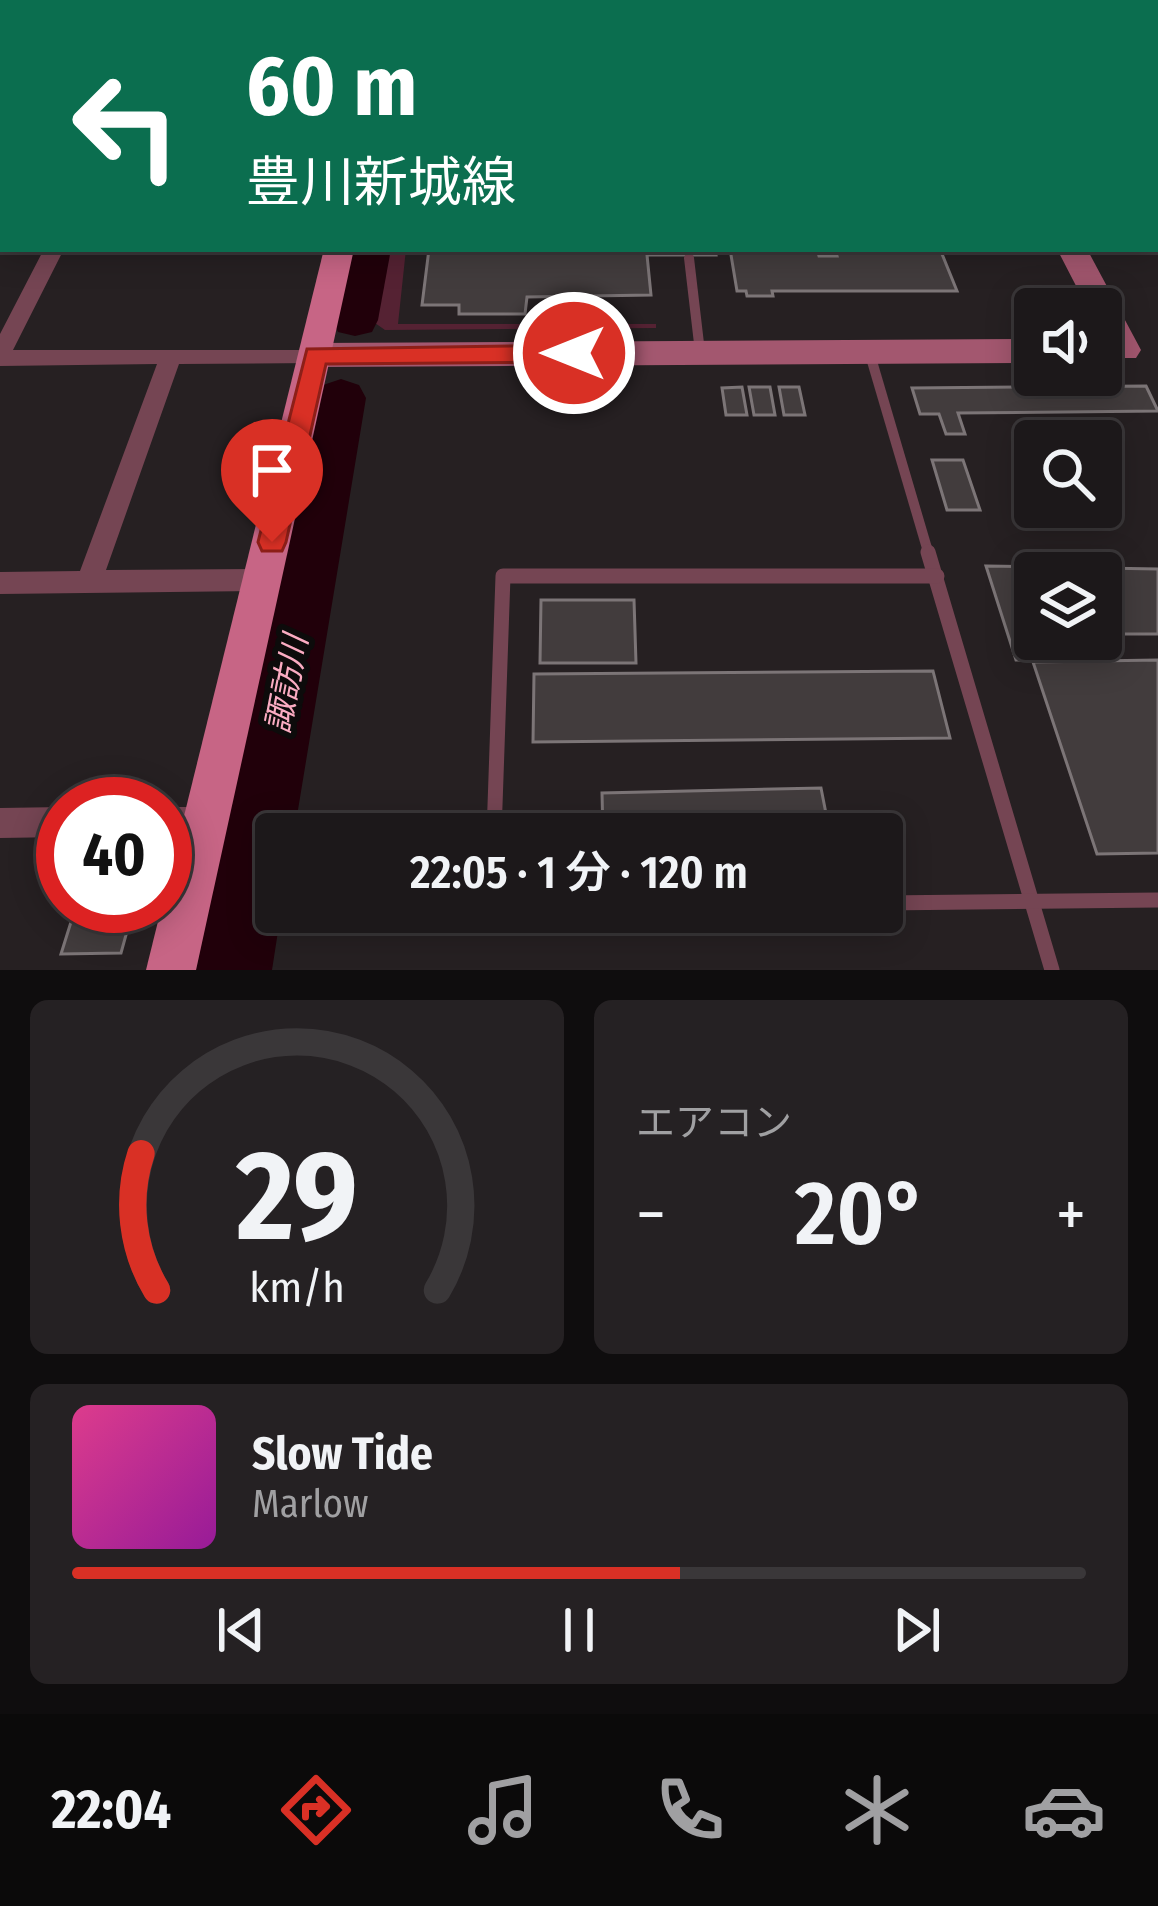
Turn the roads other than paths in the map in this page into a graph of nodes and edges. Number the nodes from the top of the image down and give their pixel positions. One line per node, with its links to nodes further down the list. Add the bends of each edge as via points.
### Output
1 (52, 252): 10 (street)
2 (338, 252): 9 (main road)
3 (1074, 252): 5 (street)
4 (689, 258): 8 (lane)
5 (1128, 350)
6 (869, 351): 7 (street); 8 (street); 12 (lane)
7 (1014, 351)
8 (700, 352): 9 (street)
9 (316, 355): 11 (street); 13 (main road)
10 (0, 356): 11 (street)
11 (171, 356): 14 (street)
12 (937, 576): 17 (lane, via 503,576); 20 (lane)
13 (263, 580): 14 (street); 16 (main road)
14 (88, 582): 15 (street)
15 (0, 583)
16 (192, 797)
17 (495, 813)
18 (36, 822): 19 (street)
19 (0, 823)
20 (1032, 900): 21 (lane); 22 (lane); 25 (lane)
21 (1158, 900)
22 (903, 903)
23 (174, 933): 24 (main road)
24 (171, 970)
25 (1052, 970)

